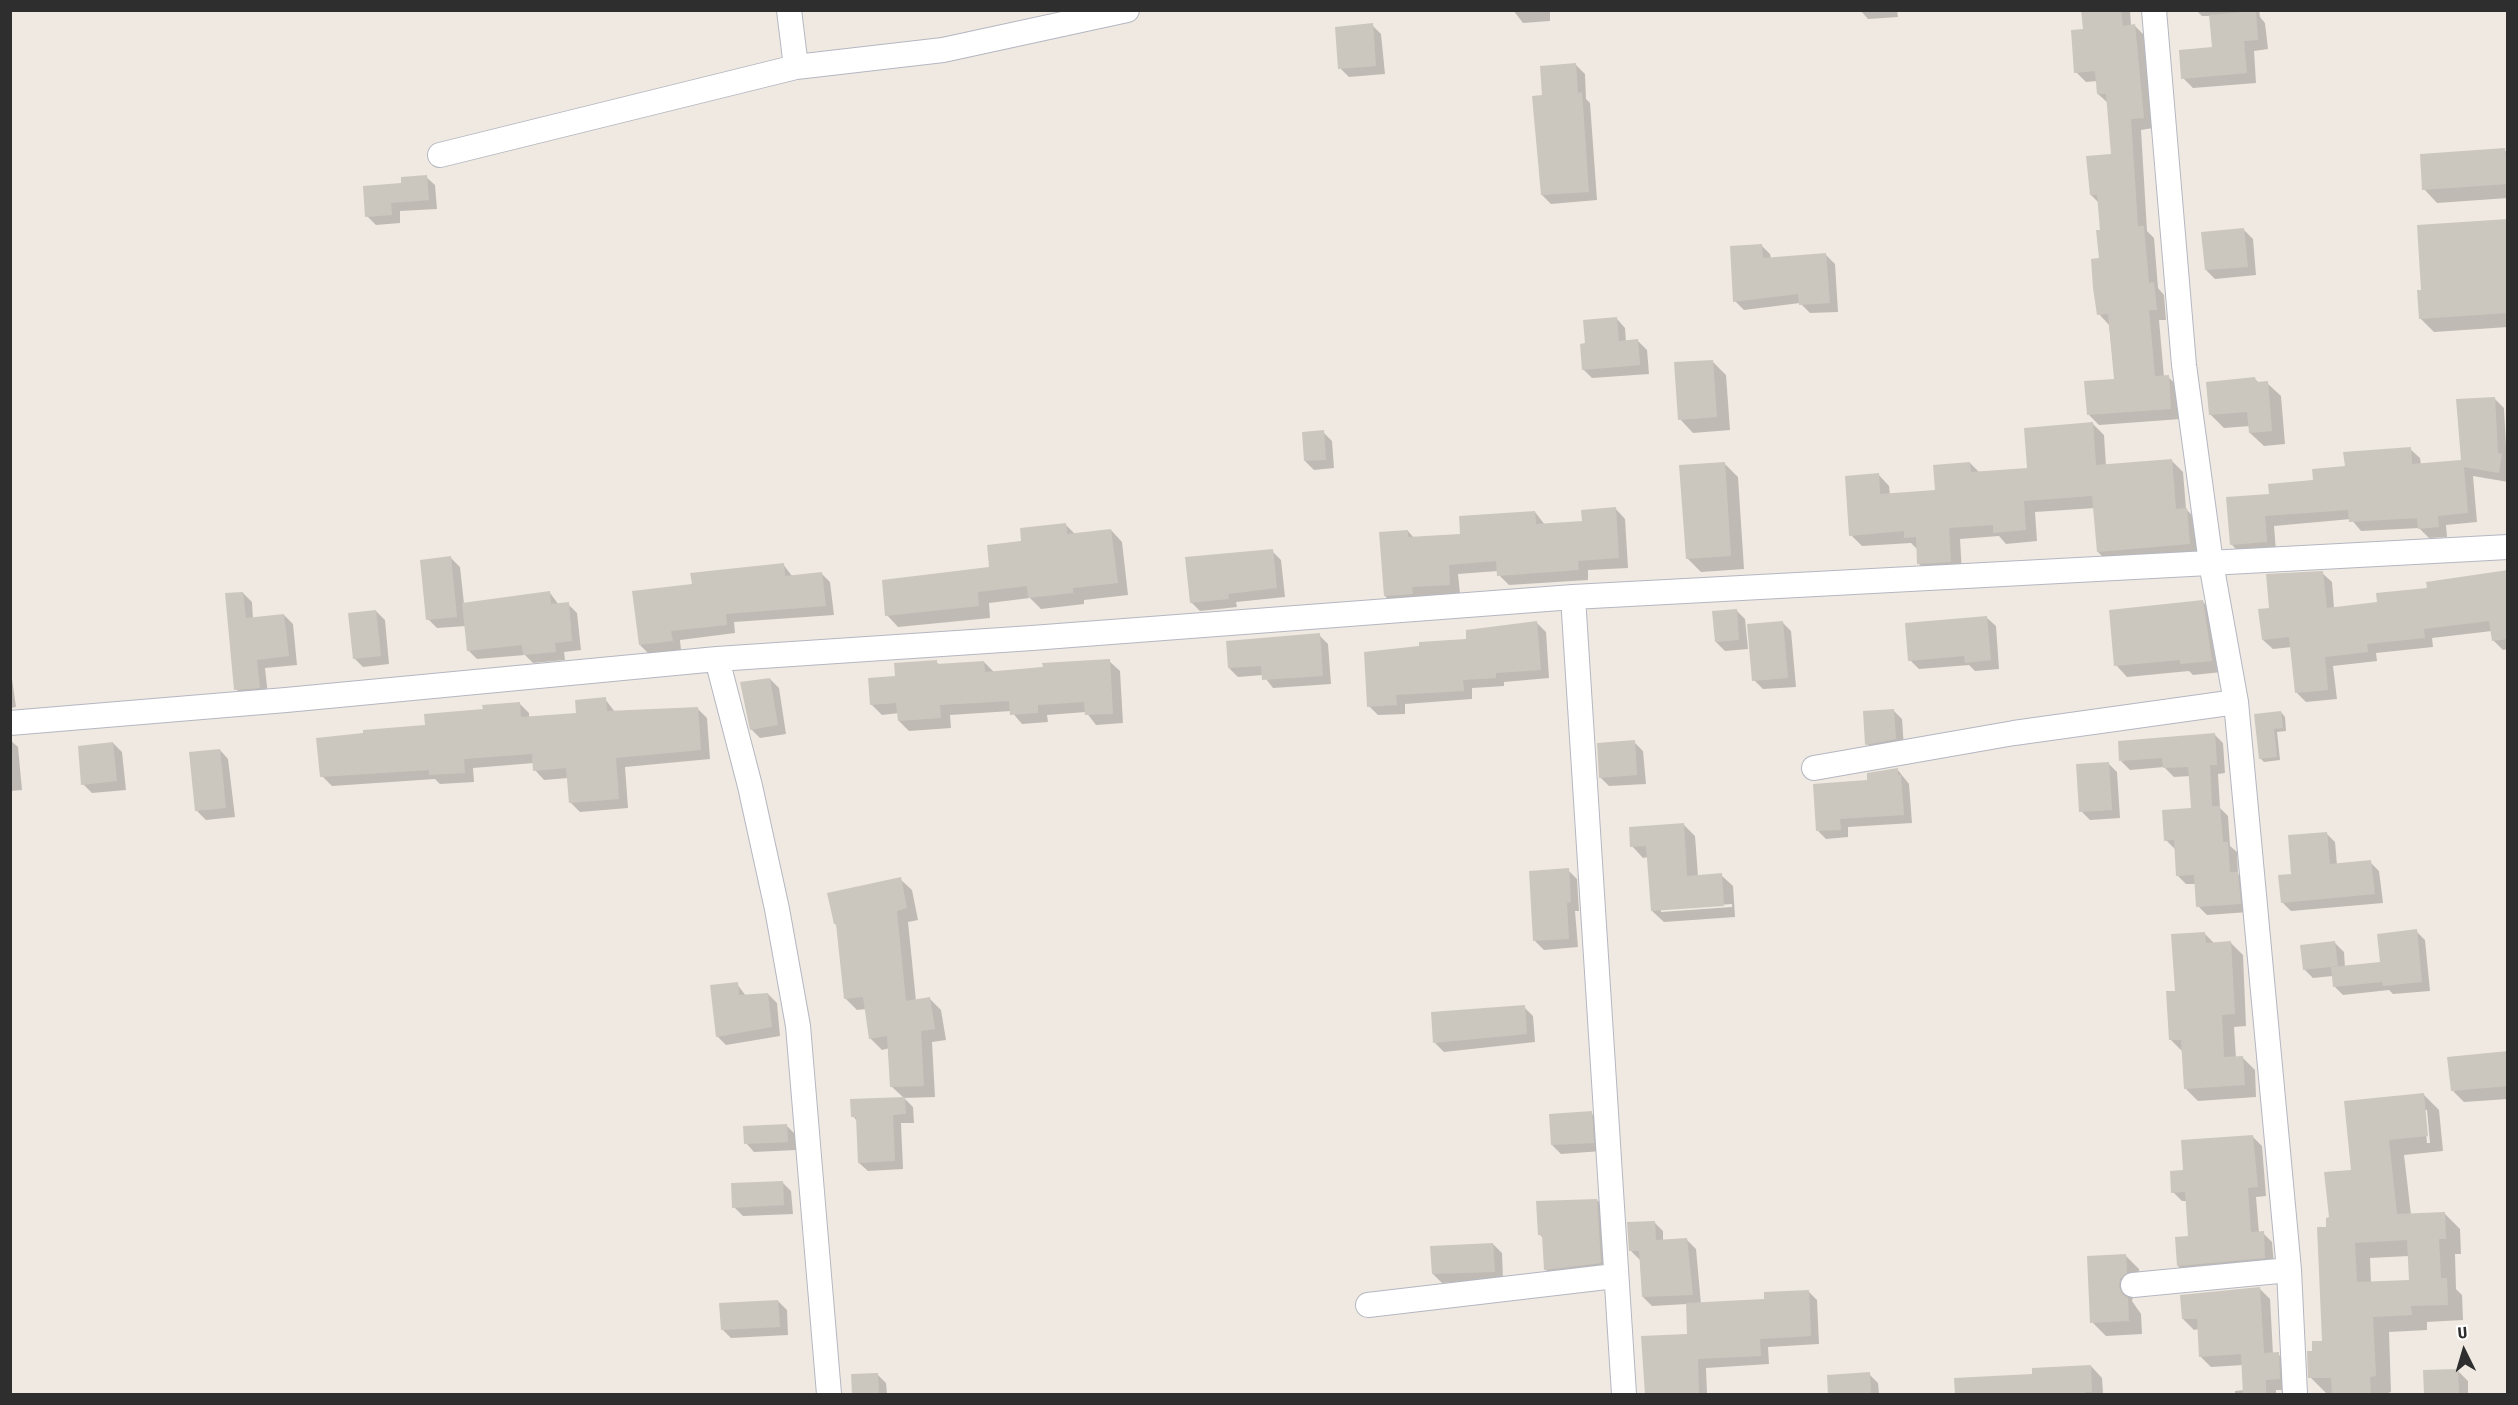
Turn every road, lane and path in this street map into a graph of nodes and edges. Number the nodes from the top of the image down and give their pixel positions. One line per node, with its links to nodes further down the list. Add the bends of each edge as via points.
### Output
1 (789, 10): 4 (street)
2 (1127, 10): 4 (street, via 943,50)
3 (2154, 10): 7 (street, via 2184,365)
4 (796, 67): 5 (street)
5 (440, 155)
6 (2508, 547): 7 (street)
7 (2211, 563): 8 (street); 10 (street)
8 (1573, 597): 9 (street); 14 (street)
9 (717, 659): 11 (street); 17 (street, via 765,853 798,1026)
10 (2236, 702): 12 (street, via 2014,733); 13 (street)
11 (10, 723)
12 (1814, 768)
13 (2289, 1270): 15 (street); 19 (street)
14 (1615, 1276): 16 (street); 18 (street)
15 (2133, 1285)
16 (1368, 1305)
17 (830, 1395)
18 (1624, 1395)
19 (2295, 1395)

